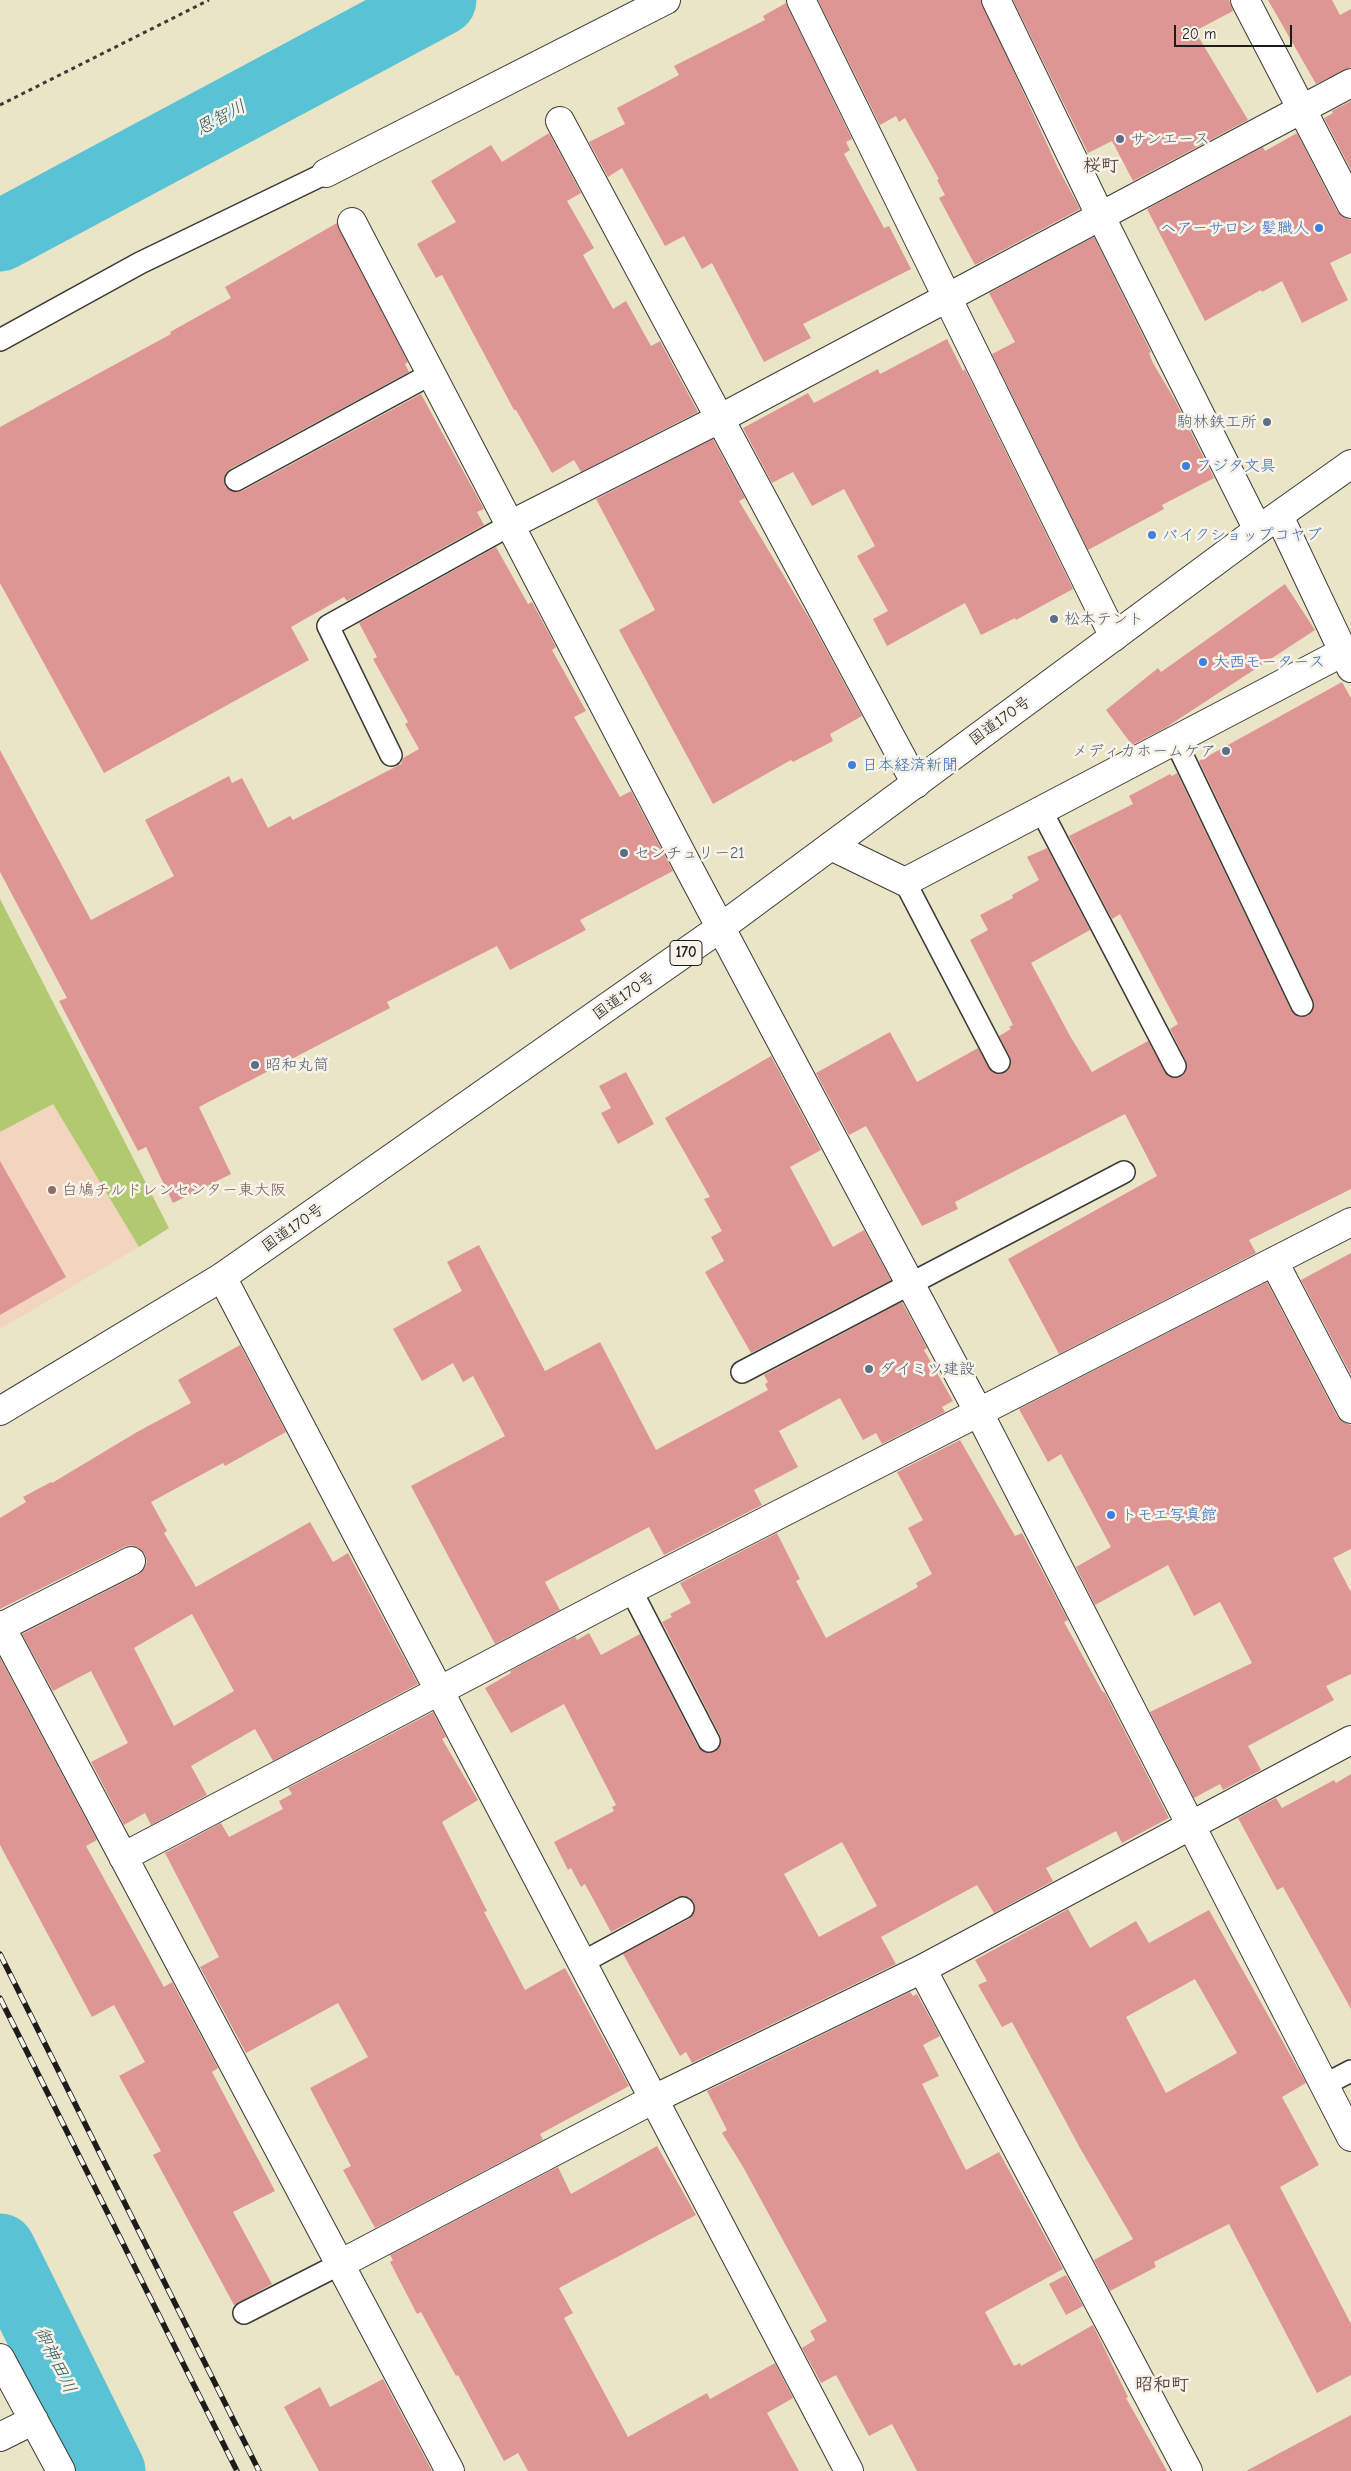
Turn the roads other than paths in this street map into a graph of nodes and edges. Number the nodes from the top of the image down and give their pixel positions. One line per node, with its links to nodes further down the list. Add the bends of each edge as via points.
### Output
1 (666, 0): 8 (main road)
2 (801, 0): 12 (main road)
3 (996, 0): 10 (main road)
4 (1244, 0): 6 (main road)
5 (1351, 83): 6 (main road)
6 (1301, 108): 9 (main road); 10 (main road)
7 (560, 121): 15 (main road)
8 (326, 173): 13 (lane, via 140,263)
9 (1351, 204)
10 (1100, 215): 12 (main road); 18 (main road)
11 (352, 222): 14 (main road)
12 (946, 298): 15 (main road); 20 (main road)
13 (0, 340)
14 (430, 374): 17 (lane); 19 (main road)
15 (721, 418): 19 (main road); 24 (main road)
16 (1351, 464): 18 (main road, 国道170号 / 170)
17 (236, 480)
18 (1268, 523): 20 (main road, 国道170号 / 170); 21 (main road)
19 (510, 525): 23 (lane, via 328,626); 28 (main road)
20 (1114, 637): 24 (main road, 国道170号 / 170)
21 (1347, 660): 22 (main road)
22 (1174, 740): 25 (main road); 29 (lane)
23 (390, 755)
24 (916, 784): 26 (main road, 国道170号 / 170)
25 (1041, 810): 27 (main road); 31 (lane)
26 (831, 846): 27 (main road); 28 (main road, 国道170号 / 170)
27 (905, 882): 30 (lane)
28 (720, 928): 35 (main road, 国道170号 / 170); 36 (main road)
29 (1302, 1005)
30 (999, 1062)
31 (1175, 1066)
32 (1124, 1172): 36 (lane)
33 (1351, 1222): 34 (main road)
34 (1274, 1262): 38 (main road); 40 (main road)
35 (222, 1278): 39 (main road, 国道170号 / 170); 44 (main road)
36 (910, 1284): 37 (lane); 40 (main road)
37 (742, 1372)
38 (1351, 1409)
39 (0, 1411)
40 (978, 1411): 42 (main road); 47 (main road)
41 (130, 1561): 43 (main road)
42 (631, 1590): 44 (main road); 46 (lane)
43 (1, 1626): 48 (main road)
44 (440, 1689): 48 (main road); 50 (main road)
45 (1351, 1740): 47 (main road)
46 (709, 1741)
47 (1190, 1826): 51 (main road); 53 (main road)
48 (123, 1857): 56 (main road)
49 (683, 1908): 50 (lane)
50 (583, 1962): 54 (main road)
51 (922, 1969): 54 (main road); 64 (main road)
52 (1351, 2071): 53 (lane)
53 (1324, 2084): 55 (main road)
54 (654, 2099): 56 (main road); 63 (main road)
55 (1351, 2137)
56 (340, 2264): 57 (lane); 62 (main road)
57 (244, 2313)
58 (0, 2358): 59 (main road)
59 (34, 2420): 60 (main road); 61 (main road)
60 (0, 2437)
61 (61, 2471)
62 (450, 2471)
63 (849, 2471)
64 (1188, 2471)

